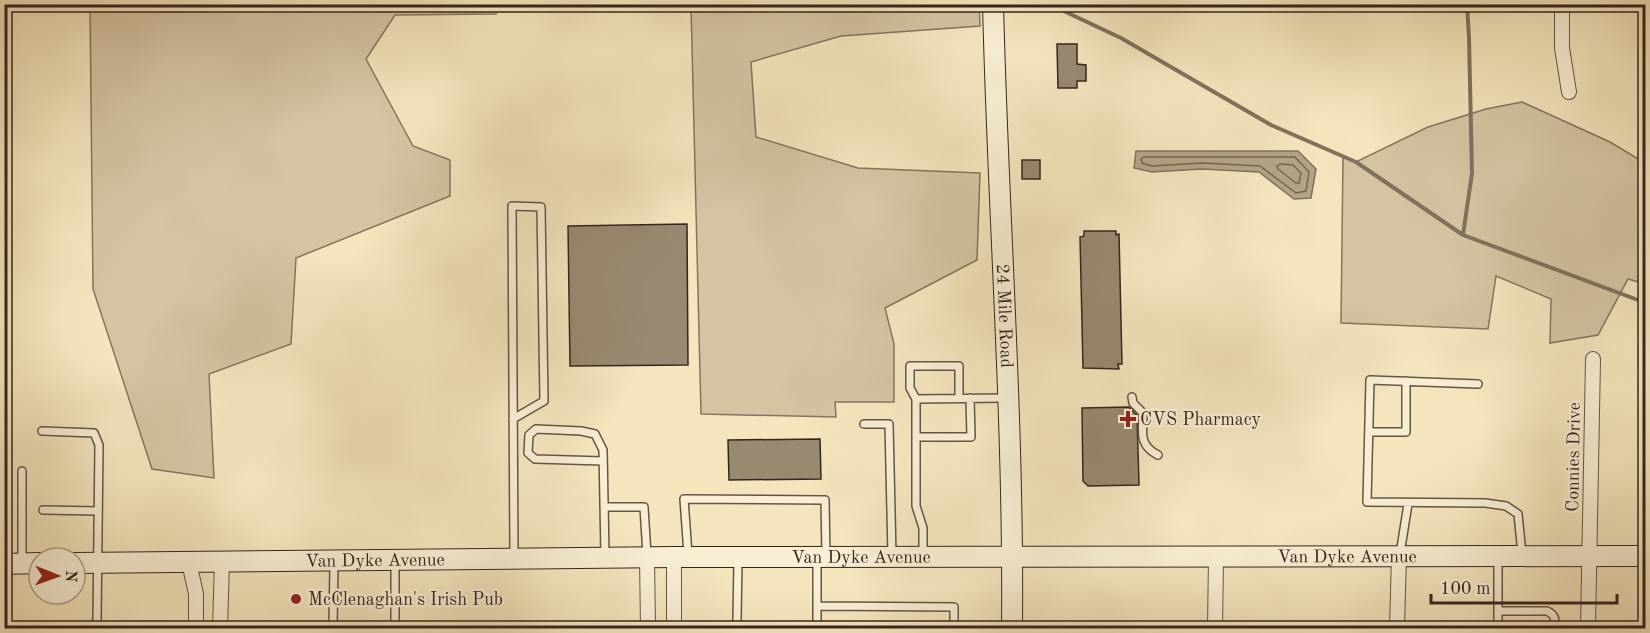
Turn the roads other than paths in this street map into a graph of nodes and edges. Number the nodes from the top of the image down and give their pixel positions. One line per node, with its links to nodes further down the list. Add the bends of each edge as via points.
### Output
1 (993, 4): 10 (main road, 24 Mile Road)
2 (1562, 4): 3 (street, via 1562,48)
3 (1569, 92)
4 (1593, 359): 27 (street, Connies Drive)
5 (1407, 381): 6 (lane); 15 (lane, via 1406,432); 15 (lane, via 1370,380)
6 (1478, 384)
7 (1132, 397): 17 (lane, via 1143,412 1143,442)
8 (959, 398): 9 (lane); 11 (lane); 11 (lane, via 959,366 910,366 910,388)
9 (970, 398): 10 (lane); 16 (lane, via 970,437)
10 (1009, 398): 33 (main road, 24 Mile Road)
11 (916, 399): 16 (lane)
12 (513, 419): 12 (lane, via 512,206 541,207 544,400); 38 (lane)
13 (864, 424): 37 (lane, via 890,423)
14 (42, 430): 23 (lane, via 94,433 99,445)
15 (1369, 432): 20 (lane, via 1367,502)
16 (916, 437): 32 (lane, via 916,506 923,528)
17 (1158, 455)
18 (603, 461): 18 (lane, via 603,450 595,434 536,429 529,435 528,453 535,459); 21 (lane)
19 (22, 471): 45 (lane)
20 (1408, 504): 24 (lane); 26 (lane, via 1506,506 1518,514)
21 (604, 507): 35 (lane); 36 (lane, via 644,507)
22 (43, 510): 23 (lane)
23 (98, 511): 44 (lane)
24 (1399, 556): 25 (main road, Van Dyke Avenue); 34 (main road, Van Dyke Avenue); 60 (street)
25 (1498, 556): 26 (main road, Van Dyke Avenue); 47 (lane)
26 (1523, 556): 27 (main road, Van Dyke Avenue)
27 (1589, 556): 28 (main road, Van Dyke Avenue); 63 (street, Connies Drive)
28 (1646, 556)
29 (681, 557): 30 (main road, Van Dyke Avenue); 31 (lane, via 684,499 825,500); 36 (main road, Van Dyke Avenue); 54 (street)
30 (738, 557): 31 (main road, Van Dyke Avenue); 55 (lane)
31 (821, 557): 37 (main road, Van Dyke Avenue); 46 (lane)
32 (923, 557): 33 (main road, Van Dyke Avenue); 37 (main road, Van Dyke Avenue)
33 (1012, 557): 34 (main road, Van Dyke Avenue); 58 (main road, 24 Mile Road)
34 (1216, 557): 59 (street)
35 (605, 558): 36 (main road, Van Dyke Avenue); 38 (main road, Van Dyke Avenue)
36 (647, 558): 53 (street)
37 (892, 558)
38 (514, 559): 40 (main road, Van Dyke Avenue)
39 (334, 560): 40 (main road, Van Dyke Avenue); 41 (main road, Van Dyke Avenue); 51 (lane)
40 (395, 560): 52 (lane)
41 (222, 561): 42 (main road, Van Dyke Avenue); 50 (street)
42 (189, 562): 44 (main road, Van Dyke Avenue); 49 (street, via 196,594)
43 (87, 563): 44 (main road, Van Dyke Avenue)
44 (97, 563): 48 (lane, via 97,620)
45 (22, 564)
46 (817, 606): 56 (lane); 57 (lane, via 954,607)
47 (1498, 611): 61 (lane); 62 (lane, via 1547,611 1555,618)
48 (93, 628)
49 (196, 628)
50 (220, 628)
51 (333, 628)
52 (395, 628)
53 (648, 628)
54 (674, 628)
55 (735, 628)
56 (817, 628)
57 (954, 628)
58 (1012, 628)
59 (1215, 628)
60 (1396, 628)
61 (1498, 628)
62 (1555, 628)
63 (1588, 628)

